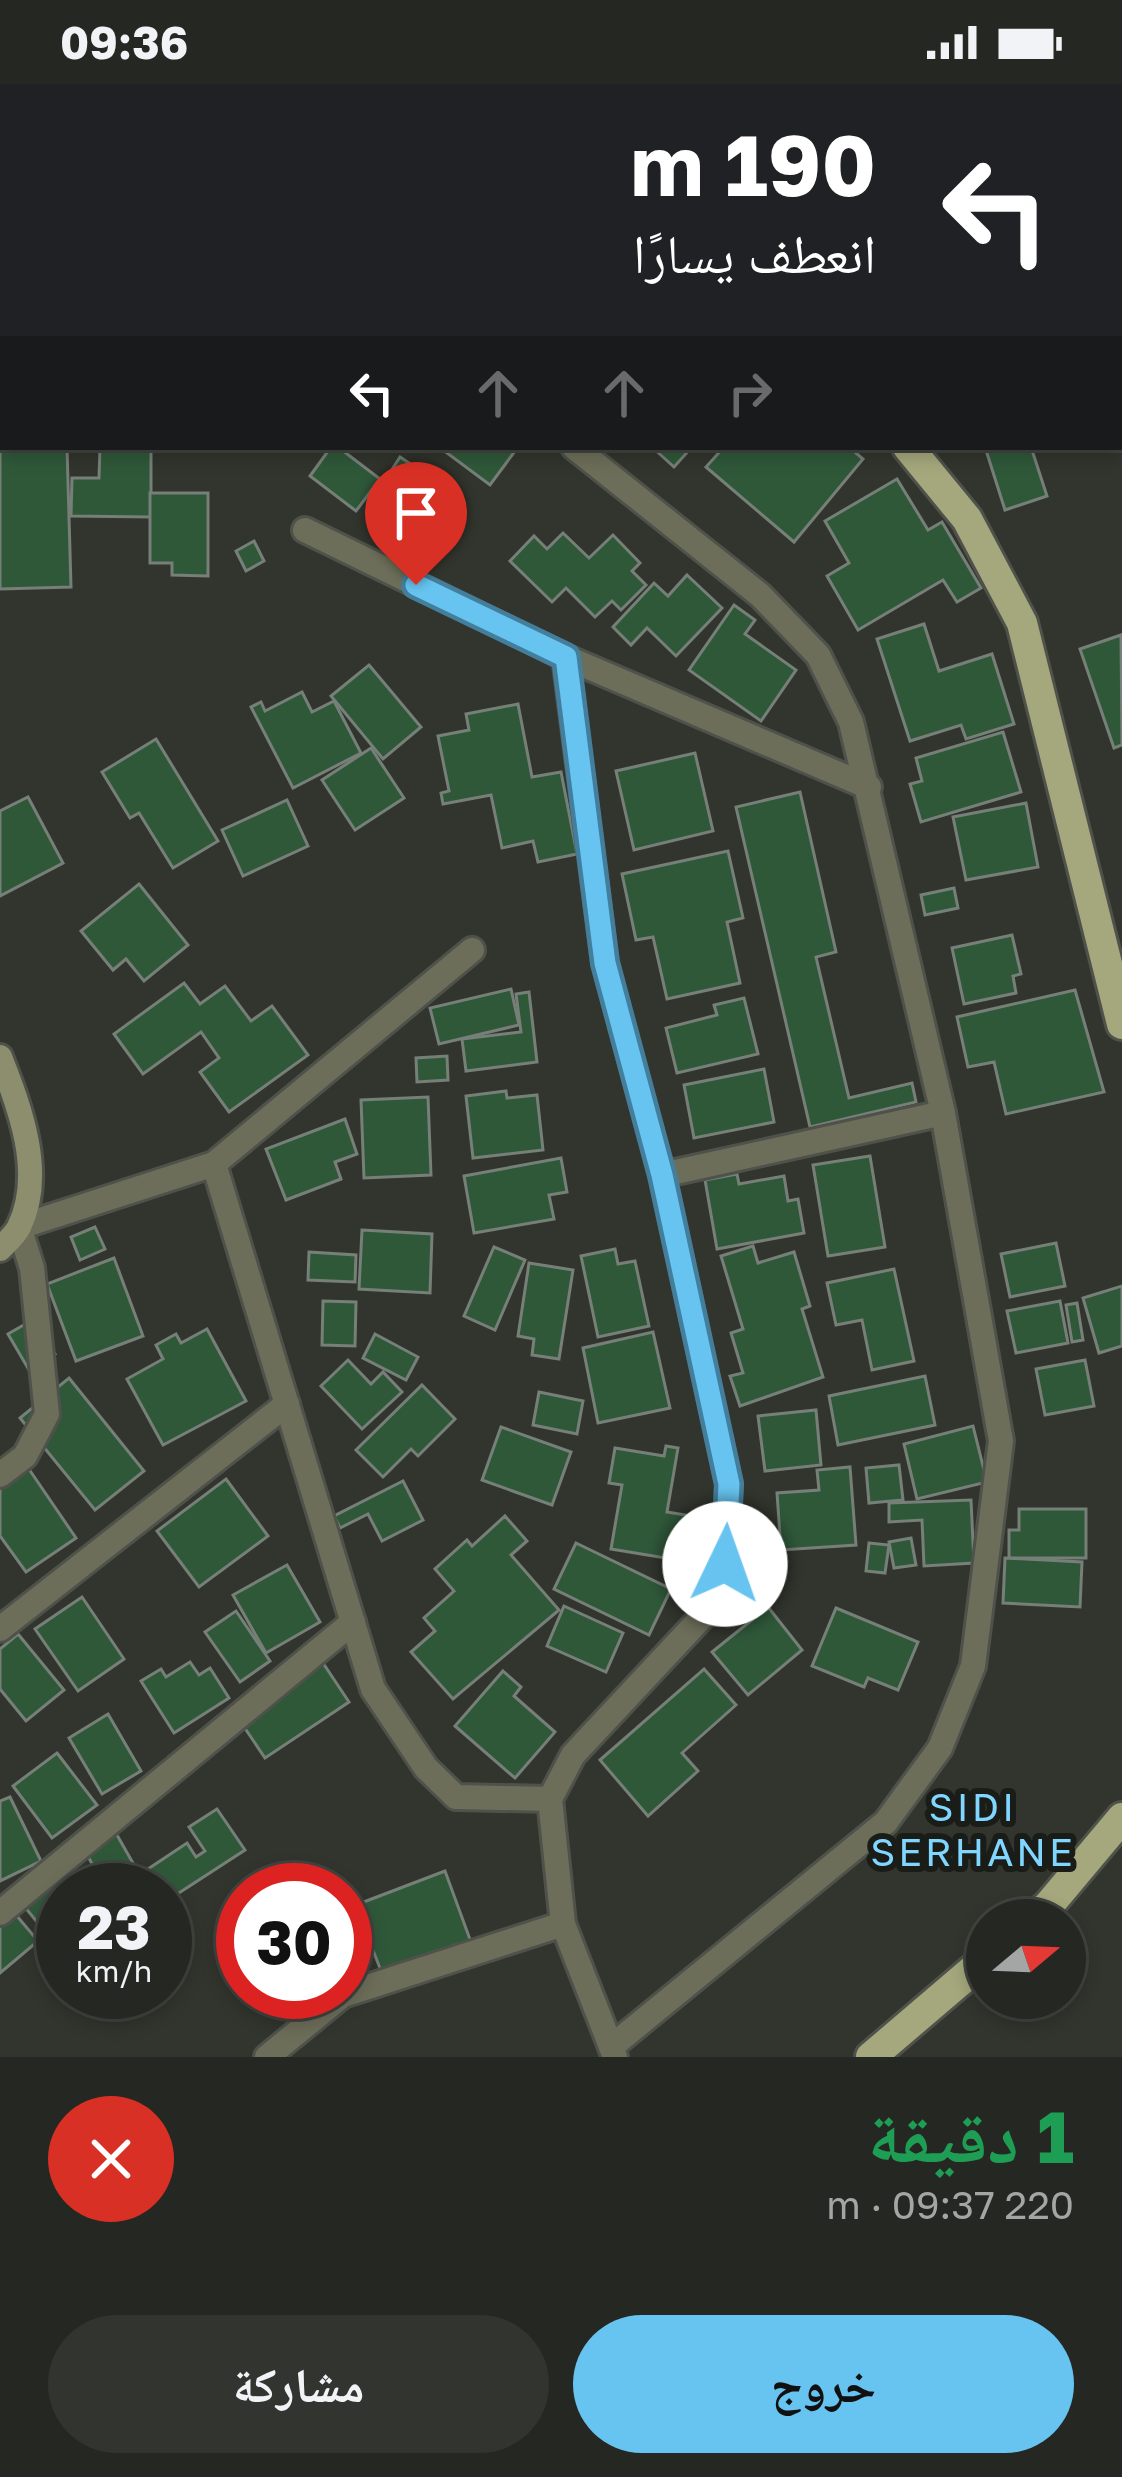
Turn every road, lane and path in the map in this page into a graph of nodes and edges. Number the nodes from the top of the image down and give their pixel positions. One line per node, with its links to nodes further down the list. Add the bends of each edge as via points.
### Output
1 (578, 450): 5 (street, via 760,595 818,655 851,722)
2 (910, 450): 7 (main road, via 967,520 1022,623)
3 (304, 530): 4 (street)
4 (566, 657): 5 (street); 11 (street, via 605,963)
5 (868, 787): 9 (street)
6 (472, 950): 10 (street)
7 (1122, 1024)
8 (0, 1057): 12 (main road, via 32,1169)
9 (943, 1113): 11 (street); 24 (street, via 1001,1441 973,1666 940,1748 886,1822)
10 (214, 1165): 12 (street); 14 (street)
11 (662, 1175): 18 (street, via 729,1484 725,1564 702,1617 573,1755)
12 (19, 1227): 13 (main road); 15 (street, via 32,1268 47,1414 25,1456)
13 (0, 1249)
14 (287, 1404): 16 (street); 17 (street)
15 (0, 1475)
16 (353, 1622): 18 (street, via 373,1689 426,1768 456,1796); 21 (street)
17 (0, 1629)
18 (550, 1799): 22 (street)
19 (1122, 1818): 20 (main road)
20 (1054, 1899)
21 (0, 1913)
22 (562, 1924): 24 (street); 25 (street, via 343,1995)
23 (966, 1976): 26 (main road)
24 (613, 2052)
25 (268, 2057)
26 (872, 2057)

